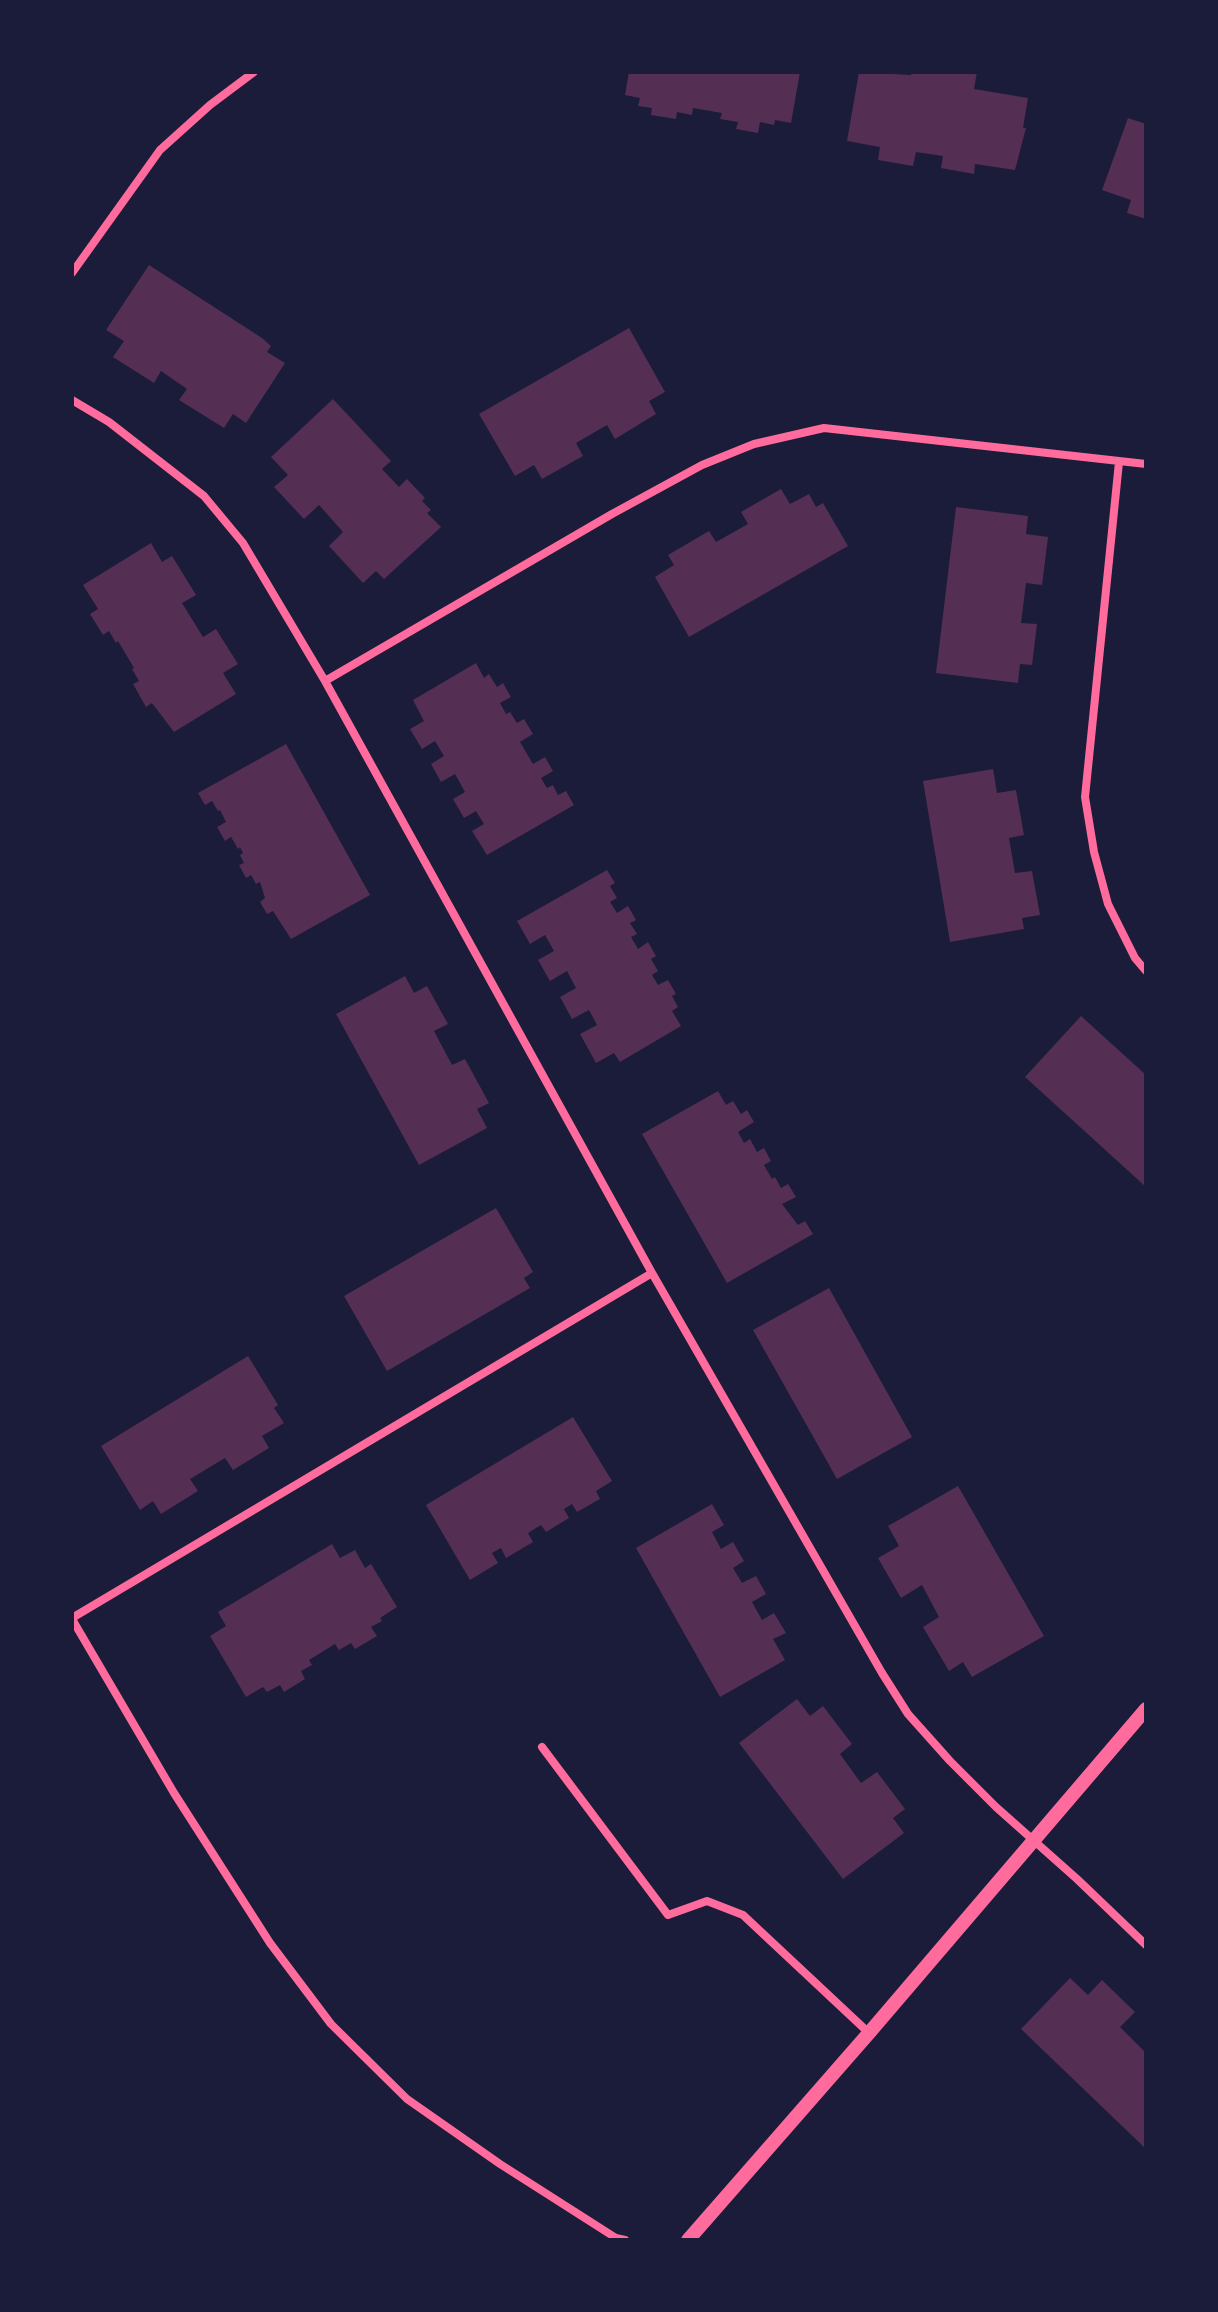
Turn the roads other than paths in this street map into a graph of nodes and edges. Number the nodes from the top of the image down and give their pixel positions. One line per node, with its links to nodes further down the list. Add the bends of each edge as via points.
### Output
1 (254, 72): 2 (street, via 160,150)
2 (72, 273)
3 (72, 400): 6 (street, via 204,496 243,543)
4 (1119, 462): 5 (street); 6 (street, via 824,428 754,444 638,500); 7 (street, via 1085,797 1108,904)
5 (1146, 464)
6 (325, 681): 8 (street)
7 (1146, 971)
8 (652, 1273): 9 (street); 12 (street, via 908,1714)
9 (72, 1618): 15 (street, via 174,1793 270,1943 331,2024 407,2099 500,2164)
10 (1146, 1709): 12 (street)
11 (542, 1747): 14 (street, via 668,1915 707,1901 743,1915)
12 (1033, 1840): 13 (street); 14 (street)
13 (1146, 1945)
14 (869, 2033): 16 (street)
15 (625, 2240)
16 (688, 2240)

